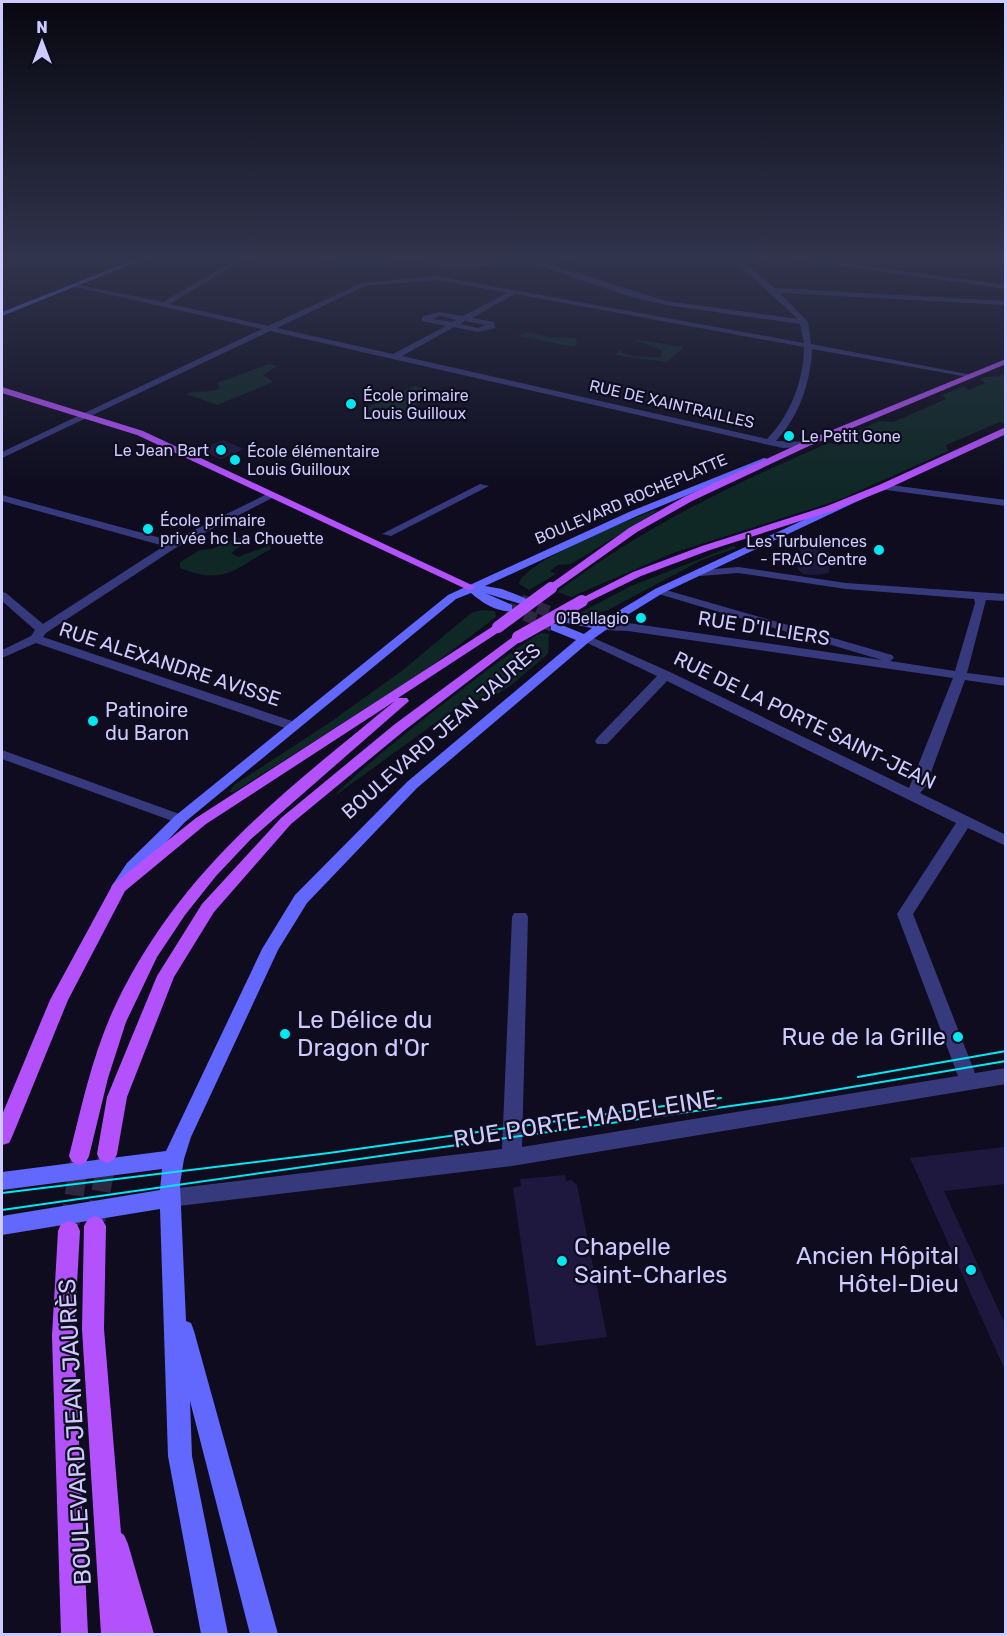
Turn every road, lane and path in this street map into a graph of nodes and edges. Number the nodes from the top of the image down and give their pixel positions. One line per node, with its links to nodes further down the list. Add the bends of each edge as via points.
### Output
1 (260, 333): 11 (street)
2 (295, 333): 7 (street, RUE DE XAINTRAILLES)
3 (438, 333): 7 (street)
4 (743, 333): 6 (street)
5 (806, 333): 6 (street)
6 (808, 345): 9 (street); 13 (street, via 795,408)
7 (396, 356): 13 (street, RUE DE XAINTRAILLES)
8 (1005, 361): 9 (main road, BOULEVARD ROCHEPLATTE)
9 (968, 375): 14 (main road, BOULEVARD ROCHEPLATTE)
10 (2, 390): 11 (main road)
11 (88, 415): 15 (street); 18 (main road, via 140,433)
12 (1005, 430): 17 (main road)
13 (769, 442): 14 (street, RUE DE XAINTRAILLES)
14 (806, 444): 24 (main road, BOULEVARD ROCHEPLATTE, via 633,514); 33 (main road, BOULEVARD ROCHEPLATTE, bridge, via 710,488 633,530)
15 (2, 455)
16 (484, 486): 21 (street)
17 (883, 487): 20 (street); 23 (main road); 55 (main road, BOULEVARD JEAN JAURÈS, bridge, via 637,574 582,601 518,637 399,727 286,821 208,908 166,976 117,1097)
18 (273, 495): 22 (street); 24 (main road)
19 (2, 498): 22 (street)
20 (1005, 503)
21 (386, 535)
22 (173, 545): 35 (street)
23 (701, 573): 25 (main road); 27 (street, via 738,570 846,586)
24 (470, 587): 29 (main road, via 498,591); 30 (main road, via 485,599); 43 (main road, BOULEVARD JEAN JAURÈS, via 452,597)
25 (659, 591): 32 (main road); 39 (street, RUE D'ILLIERS)
26 (2, 595): 35 (street)
27 (979, 596): 28 (street); 41 (street, via 981,603)
28 (1005, 598)
29 (521, 600)
30 (508, 608)
31 (566, 619): 32 (main road)
32 (600, 626): 36 (main road, BOULEVARD JEAN JAURÈS); 39 (street, RUE D'ILLIERS)
33 (498, 627): 38 (main road, BOULEVARD JEAN JAURÈS)
34 (555, 627): 36 (main road)
35 (38, 635): 37 (street); 43 (street, RUE ALEXANDRE AVISSE)
36 (585, 639): 40 (street, RUE DE LA PORTE SAINT-JEAN); 58 (main road, BOULEVARD JEAN JAURÈS, via 412,785 301,899 270,949)
37 (2, 654)
38 (447, 662): 50 (main road, BOULEVARD JEAN JAURÈS, via 201,821); 56 (main road, BOULEVARD JEAN JAURÈS, via 260,819 170,923 125,1003 101,1064)
39 (922, 669): 41 (street, RUE D'ILLIERS)
40 (665, 675): 44 (street); 46 (street, RUE DE LA PORTE SAINT-JEAN)
41 (960, 676): 42 (street, RUE D'ILLIERS); 46 (street, via 919,786)
42 (1005, 682)
43 (293, 726): 47 (main road, BOULEVARD JEAN JAURÈS)
44 (602, 741)
45 (2, 754): 47 (street)
46 (911, 795): 48 (street, RUE DE LA PORTE SAINT-JEAN)
47 (180, 819): 50 (main road, BOULEVARD JEAN JAURÈS, via 133,867)
48 (965, 821): 49 (street, RUE DE LA PORTE SAINT-JEAN); 53 (street, via 905,914)
49 (1005, 841)
50 (119, 888): 54 (main road, BOULEVARD JEAN JAURÈS, via 59,1000)
51 (520, 917): 57 (street)
52 (1005, 1076): 53 (street, RUE PORTE MADELEINE)
53 (969, 1081): 57 (street, RUE PORTE MADELEINE)
54 (2, 1137)
55 (107, 1154)
56 (79, 1156)
57 (512, 1157): 60 (street, RUE PORTE MADELEINE)
58 (174, 1159): 59 (main road); 60 (main road, BOULEVARD JEAN JAURÈS)
59 (2, 1181)
60 (170, 1198): 61 (main road); 64 (main road, BOULEVARD JEAN JAURÈS)
61 (2, 1226)
62 (95, 1226): 65 (main road, BOULEVARD JEAN JAURÈS, via 93,1329)
63 (69, 1231): 66 (main road, BOULEVARD JEAN JAURÈS, via 63,1336)
64 (177, 1308): 69 (main road, BOULEVARD JEAN JAURÈS, via 180,1456); 70 (main road, BOULEVARD JEAN JAURÈS)
65 (106, 1516): 67 (main road, BOULEVARD JEAN JAURÈS); 68 (main road)
66 (75, 1635)
67 (115, 1635)
68 (141, 1635)
69 (214, 1635)
70 (264, 1635)

